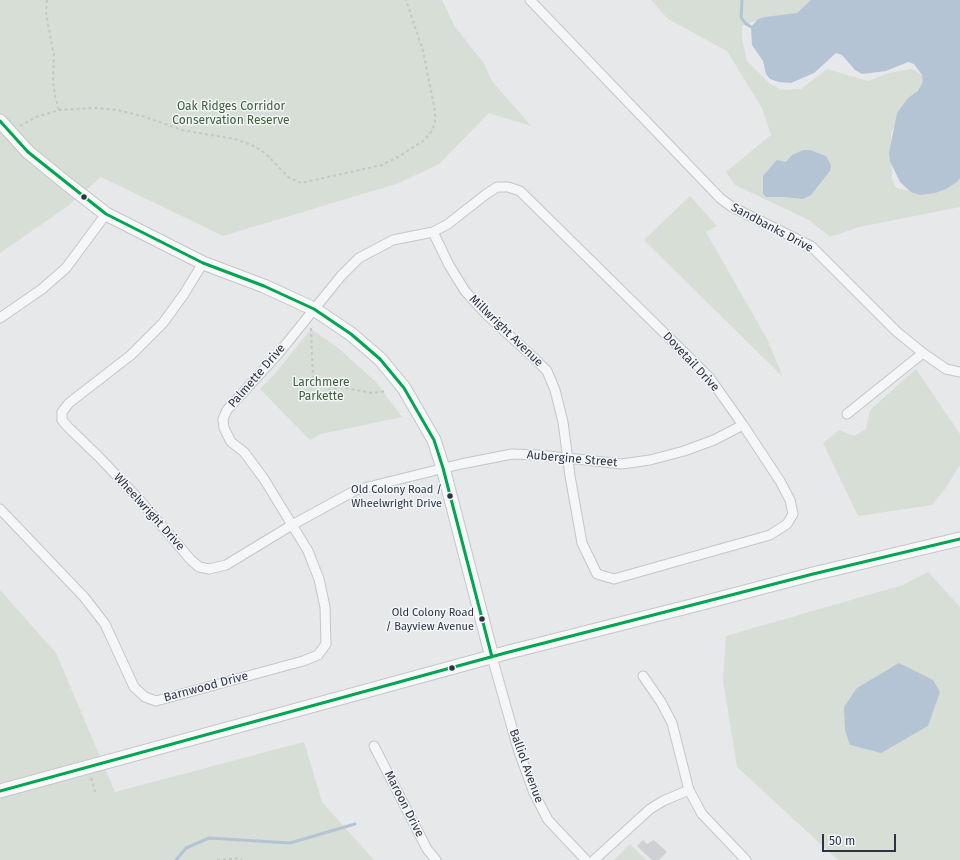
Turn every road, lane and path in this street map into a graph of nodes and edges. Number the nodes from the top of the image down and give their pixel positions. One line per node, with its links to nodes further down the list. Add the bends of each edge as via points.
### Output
1 (47, 0): 4 (path, via 46,13 54,56 53,82)
2 (406, 0): 4 (path, via 423,51 434,104 435,122 432,131 423,141 382,165 301,183 288,177 265,153 235,139 182,130 117,110)
3 (530, 0): 13 (street, Sandbanks Drive, via 720,198 732,207 811,246 898,332)
4 (59, 110): 6 (path, via 36,117)
5 (0, 121): 6 (main road)
6 (10, 132): 7 (main road, via 28,152)
7 (106, 214): 9 (main road); 11 (street, via 66,268 42,289)
8 (433, 232): 10 (street, Dovetail Drive, via 393,240 359,258); 19 (street, Dovetail Drive, via 448,224 497,187 520,191 708,377); 20 (street, Millwright Avenue, via 465,291 547,371 563,422)
9 (203, 262): 10 (main road); 23 (street, Wheelwright Drive, via 184,294 162,323 131,355 68,403 62,412 62,420 137,497 199,567 226,565)
10 (314, 309): 21 (main road, via 351,334 380,359 404,388 434,440); 23 (street, Palmette Drive, via 278,354 227,410 223,419 224,428 231,442 244,452 264,479)
11 (0, 318)
12 (311, 327): 15 (path)
13 (923, 353): 14 (street, Sandbanks Drive, via 946,369); 18 (street)
14 (960, 372)
15 (313, 378)
16 (328, 390): 17 (path, via 340,387 372,393)
17 (386, 391)
18 (847, 414)
19 (743, 425): 20 (street, Aubergine Street, via 714,440 650,460 622,464); 20 (street, Dovetail Drive, via 790,500 793,514 787,524 770,535 614,578 597,574 582,543)
20 (567, 459): 21 (street, Aubergine Street, via 512,454)
21 (443, 468): 23 (street, Wheelwright Drive, via 356,490); 25 (main road)
22 (0, 509): 23 (street, Barnwood Drive, via 84,597 105,624 134,687 145,697 156,701 303,662 318,655 326,644 325,607 319,579 308,551)
23 (292, 525)
24 (960, 539): 25 (main road)
25 (492, 656): 28 (main road); 35 (street, Balliol Avenue, via 518,748 534,793 548,820)
26 (644, 676): 29 (street, via 672,723)
27 (374, 746): 34 (street, Maroon Drive, via 427,849)
28 (88, 767): 30 (main road); 31 (path)
29 (689, 790): 36 (street, via 650,809); 37 (street, via 702,814)
30 (0, 791)
31 (96, 794)
32 (217, 860): 33 (path)
33 (242, 860)
34 (436, 860)
35 (586, 860)
36 (594, 860)
37 (746, 860)

